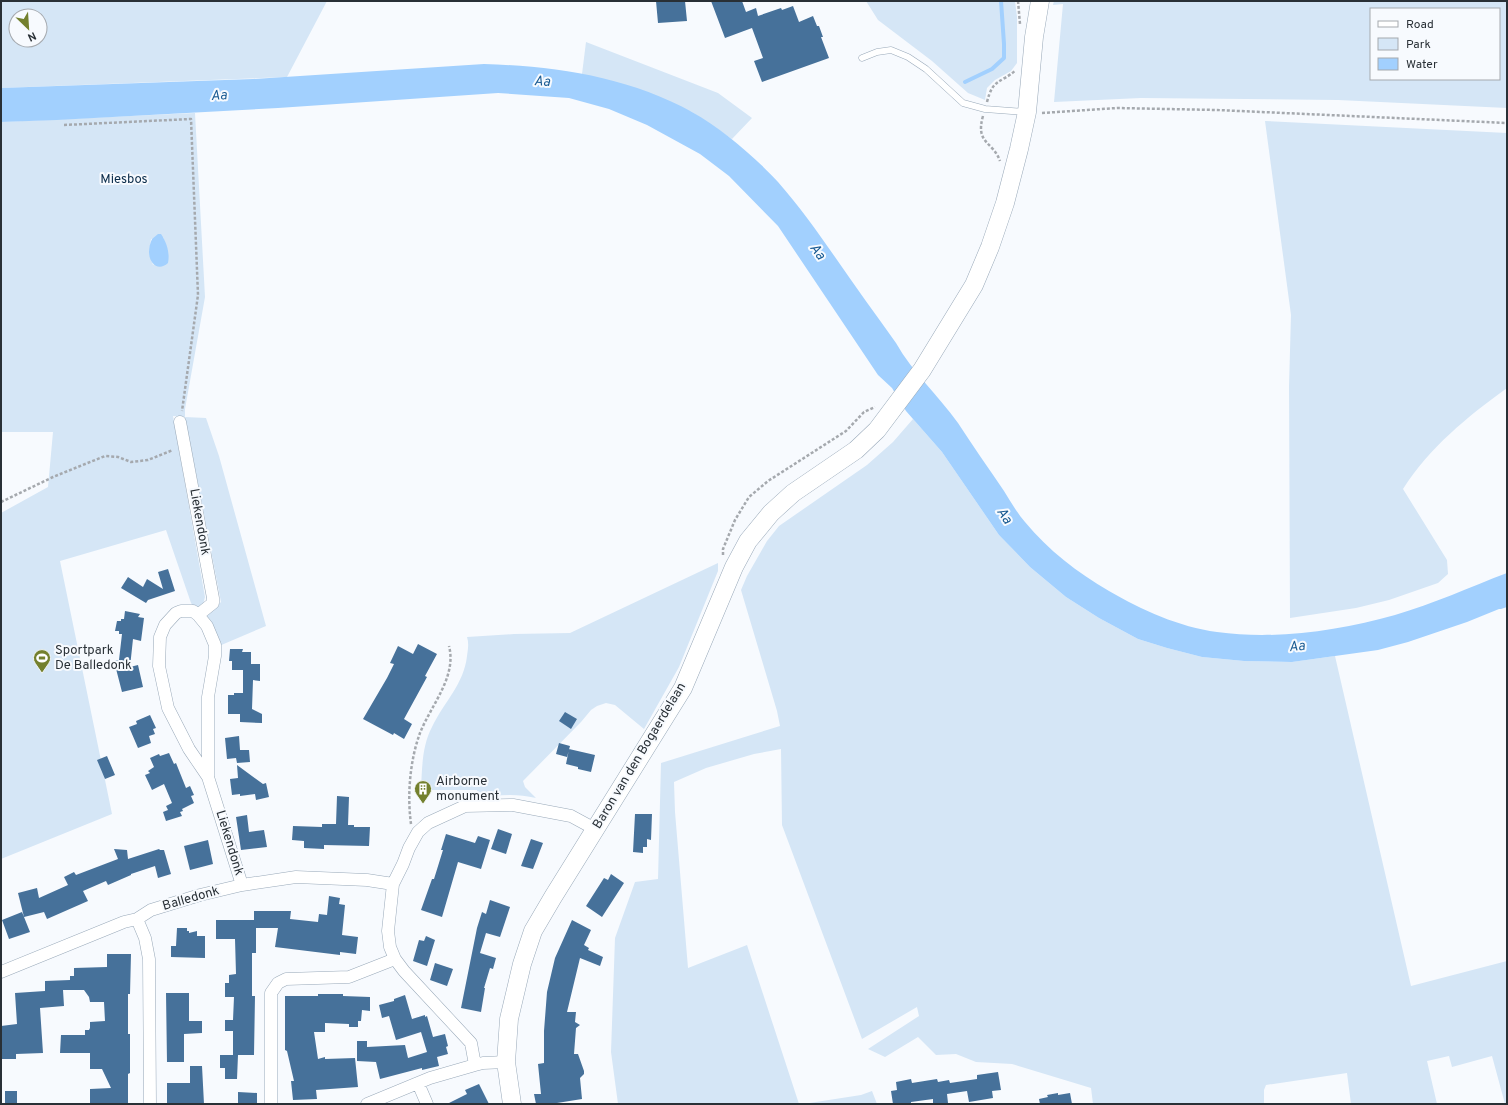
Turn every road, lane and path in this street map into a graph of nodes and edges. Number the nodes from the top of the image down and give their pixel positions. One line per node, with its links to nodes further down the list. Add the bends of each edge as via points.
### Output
1 (1018, 1): 4 (path)
2 (1028, 1): 5 (main road, Baron van den Bogaerdelaan)
3 (1040, 1): 5 (main road, Baron van den Bogaerdelaan)
4 (1020, 27)
5 (1034, 37): 9 (main road, Baron van den Bogaerdelaan)
6 (862, 58): 8 (lane, via 891,50 902,54 926,69 963,103)
7 (1019, 64): 8 (path, via 1015,71 992,86)
8 (985, 109): 9 (lane); 12 (path, via 981,128 983,140 997,153)
9 (1034, 112): 10 (path, via 1117,108 1217,110); 19 (main road, Baron van den Bogaerdelaan, via 1019,149 1005,203 974,285 922,370 877,430 856,450 793,493 771,513 748,541 683,688)
10 (1507, 123)
11 (64, 125): 13 (path, via 191,119 198,295)
12 (1000, 167)
13 (180, 422): 14 (street, Liekendonk)
14 (186, 448): 15 (path, via 148,460 131,462 105,456 43,481); 16 (street, Liekendonk, via 213,598 213,603)
15 (1, 502)
16 (198, 615): 18 (street, Liekendonk, via 207,626 215,645 208,697); 18 (street, Liekendonk, via 194,611 181,611 165,625 160,637 159,666 168,708 189,749)
17 (449, 646): 20 (path, via 452,655 449,674 420,734 412,763 410,823)
18 (208, 777): 22 (street, Liekendonk)
19 (595, 829): 20 (street, via 571,816 513,805 465,806 428,823); 26 (main road, Baron van den Bogaerdelaan, via 533,930 509,1019)
20 (418, 832): 21 (street)
21 (393, 884): 22 (street, Balledonk, via 367,880 296,877); 24 (street, via 388,930 390,947)
22 (242, 885): 23 (street, Balledonk, via 151,910)
23 (137, 919): 25 (street, Balledonk); 29 (street, via 145,938 149,960)
24 (395, 959): 27 (street, via 471,1043); 30 (street, via 349,978 286,979 278,983 271,993)
25 (1, 972)
26 (506, 1062): 27 (street); 33 (main road, Baron van den Bogaerdelaan)
27 (475, 1065): 28 (street)
28 (418, 1083): 31 (street); 32 (street)
29 (150, 1104)
30 (271, 1104)
31 (367, 1104)
32 (427, 1104)
33 (512, 1104)

